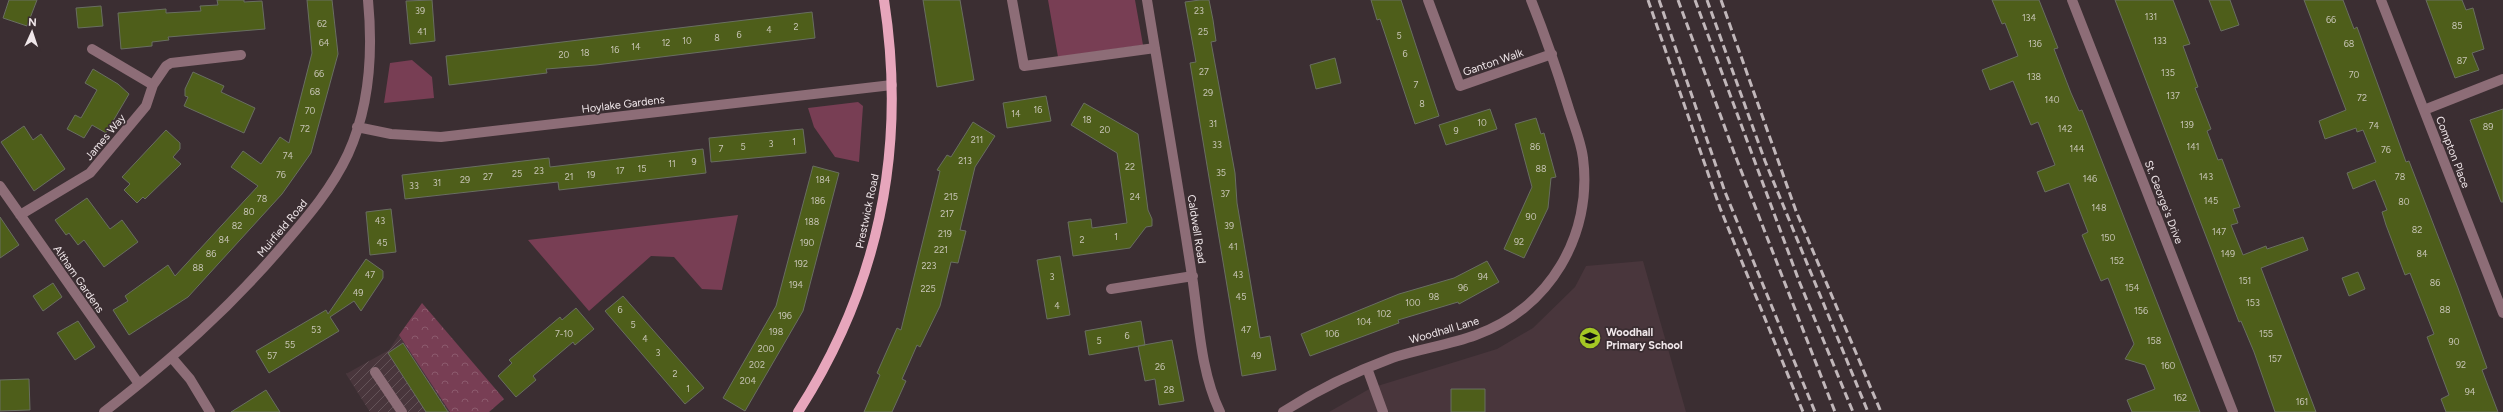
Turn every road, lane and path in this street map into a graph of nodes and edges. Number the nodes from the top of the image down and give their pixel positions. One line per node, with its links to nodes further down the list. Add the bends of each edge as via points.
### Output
1 (368, 0): 17 (street, Muirfield Road, via 370,67 366,96)
2 (884, 0): 15 (main road, Prestwick Road)
3 (1012, 0): 9 (street, via 1024,66)
4 (1147, 0): 9 (street, Caldwell Road)
5 (1428, 0): 11 (street, Ganton Walk, via 1460,86)
6 (1532, 0): 11 (street, Woodhall Lane)
7 (2072, 0): 34 (street, St. George's Drive)
8 (2381, 0): 16 (street, Compton Place)
9 (1155, 48): 20 (street, Caldwell Road)
10 (92, 49): 14 (street)
11 (1552, 54): 24 (street, Woodhall Lane, via 1583,158 1584,194 1575,238 1557,274 1523,310 1498,325 1476,335 1422,349)
12 (241, 55): 14 (street, James Way, via 172,63 166,66)
13 (2503, 79): 16 (street)
14 (153, 85): 19 (street, James Way, via 146,106 90,173)
15 (892, 85): 17 (street, Hoylake Gardens, via 441,137 391,134); 30 (main road, Prestwick Road, via 889,166 873,248 847,319 828,361)
16 (2424, 110): 22 (street, Compton Place)
17 (357, 127): 23 (street, Muirfield Road, via 348,154 327,192 268,263 217,318)
18 (0, 186): 19 (street, Altham Gardens)
19 (20, 215): 26 (street, Altham Gardens)
20 (1192, 276): 21 (street); 31 (street, Caldwell Road, via 1204,364)
21 (1111, 289)
22 (2503, 313)
23 (172, 358): 26 (street, Muirfield Road); 28 (street, via 190,379)
24 (1367, 368): 32 (street, Woodhall Lane); 33 (street)
25 (375, 372): 29 (street)
26 (139, 384): 27 (street, Muirfield Road)
27 (104, 412)
28 (210, 412)
29 (402, 412)
30 (798, 412)
31 (1220, 412)
32 (1283, 412)
33 (1383, 412)
34 (2233, 412)

